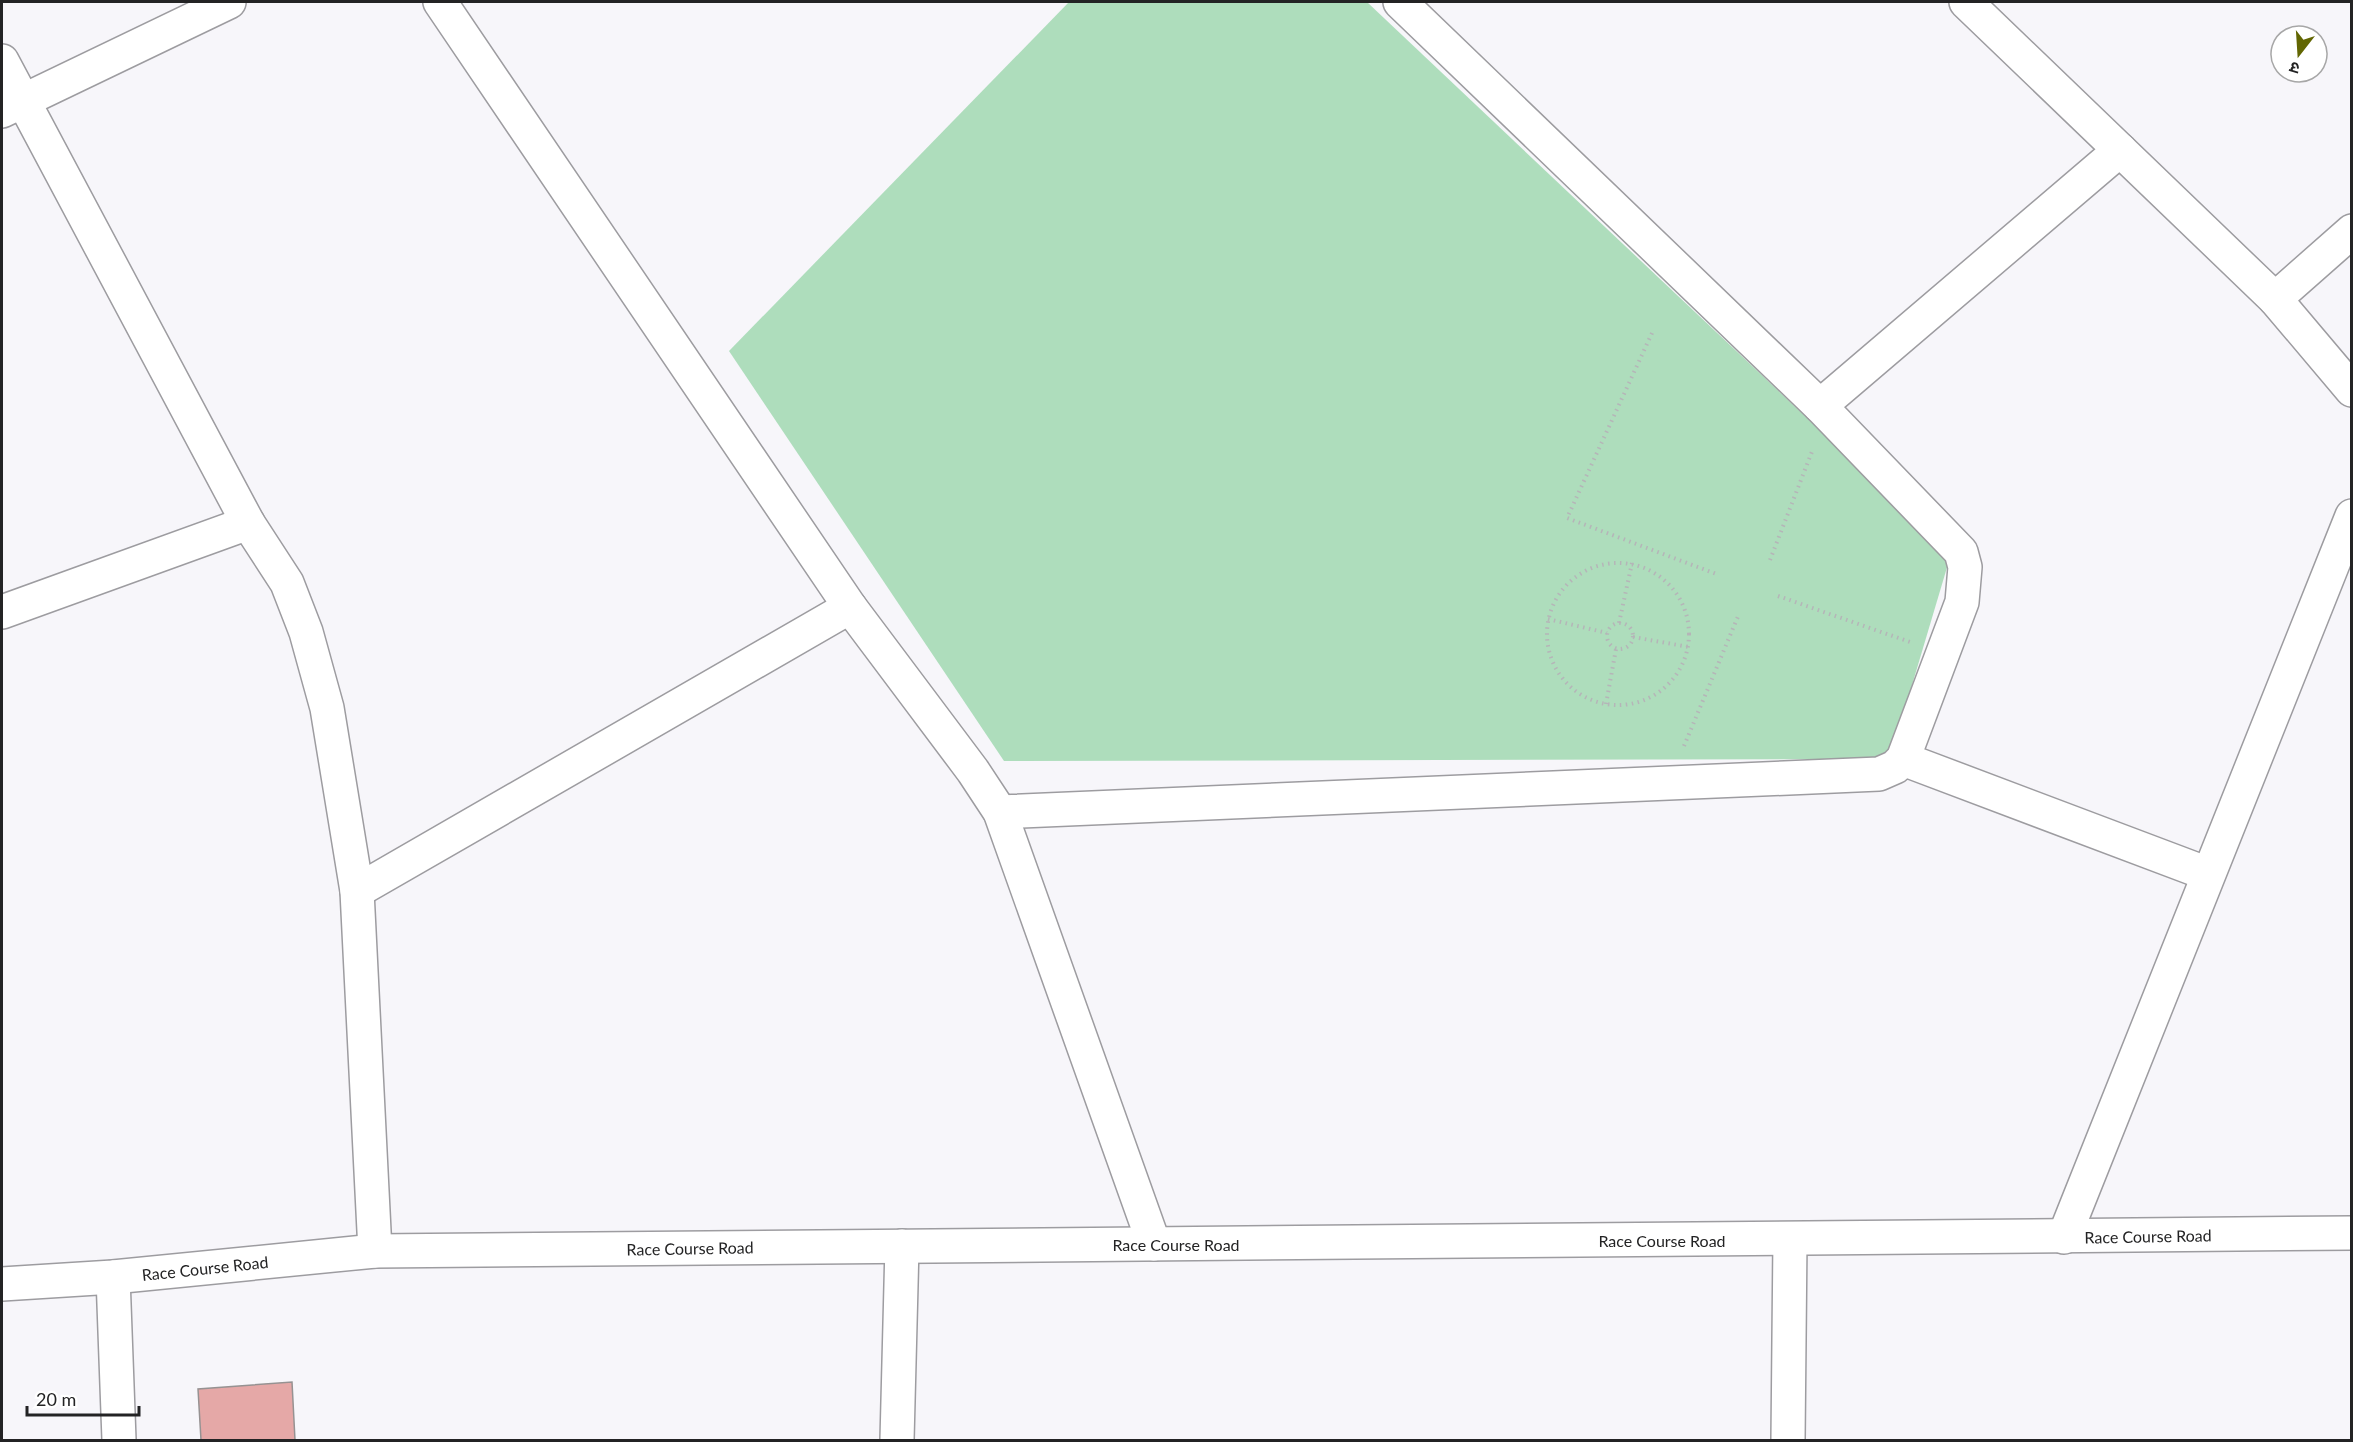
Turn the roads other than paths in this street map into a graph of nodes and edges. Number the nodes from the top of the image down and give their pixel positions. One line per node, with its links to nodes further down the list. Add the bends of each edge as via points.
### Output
1 (229, 2): 6 (street)
2 (440, 2): 14 (street)
3 (1400, 2): 11 (street)
4 (1966, 2): 7 (street)
5 (2, 61): 6 (street)
6 (12, 106): 13 (street)
7 (2120, 150): 9 (street); 11 (street)
8 (2352, 231): 9 (street)
9 (2275, 299): 10 (street)
10 (2352, 390)
11 (1820, 406): 16 (street, via 1961,552 1965,567 1962,602)
12 (2352, 516): 18 (street)
13 (248, 523): 15 (street); 19 (street, via 287,583 306,632 327,708)
14 (850, 607): 17 (street, via 974,771); 19 (street)
15 (2, 612)
16 (1903, 759): 17 (street, via 1879,774); 18 (street)
17 (1000, 812): 23 (street)
18 (2208, 874): 21 (street)
19 (357, 891): 25 (street)
20 (2352, 1233): 21 (street, Race Course Road)
21 (2064, 1237): 22 (street, Race Course Road)
22 (1790, 1239): 23 (street, Race Course Road); 30 (street)
23 (1154, 1244): 24 (street, Race Course Road)
24 (902, 1246): 25 (street, Race Course Road); 29 (street)
25 (375, 1251): 26 (street, Race Course Road)
26 (113, 1277): 27 (street, Race Course Road); 28 (street)
27 (2, 1284)
28 (119, 1440)
29 (897, 1440)
30 (1788, 1440)

